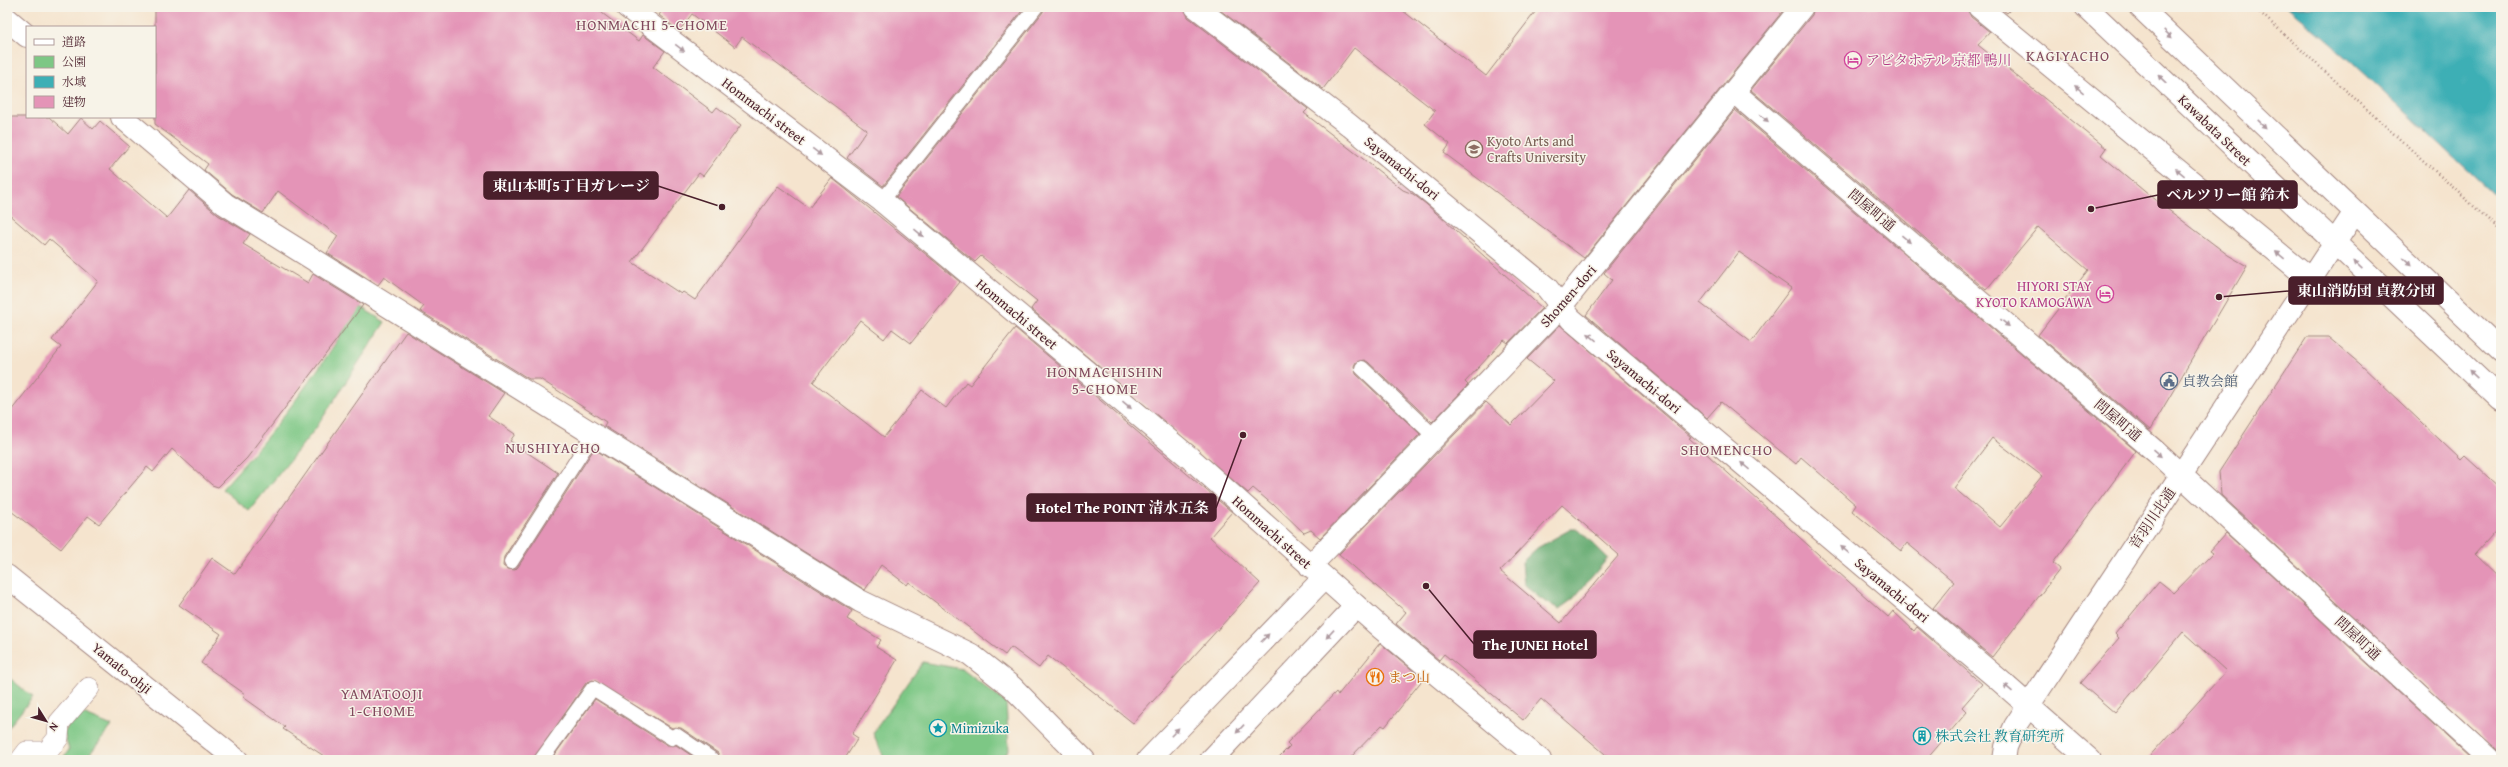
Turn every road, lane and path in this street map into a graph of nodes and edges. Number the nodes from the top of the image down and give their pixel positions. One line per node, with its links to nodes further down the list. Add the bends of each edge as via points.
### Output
1 (627, 7): 13 (street, Hommachi street, one-way to 13)
2 (1036, 7): 13 (lane)
3 (1196, 7): 18 (street, Sayamachi-dori, via 1348,124 1548,288)
4 (1802, 7): 11 (street, Shomen-dori)
5 (1979, 7): 17 (street, one-way to 5)
6 (2086, 7): 16 (street, Kawabata Street, one-way to 6)
7 (2140, 7): 14 (street, one-way to 14)
8 (2254, 7): 15 (path)
9 (7, 19): 10 (street)
10 (26, 35)
11 (1734, 93): 18 (street, Shomen-dori); 24 (street, 問屋町通, one-way to 24)
12 (123, 118): 22 (street, via 225,204)
13 (882, 201): 26 (street, Hommachi street, one-way to 26, via 1190,458)
14 (2355, 212): 16 (street, 音羽川北通); 19 (street, one-way to 19)
15 (2501, 231)
16 (2335, 243): 17 (street, 音羽川北通); 21 (street, Kawabata Street, one-way to 16)
17 (2310, 279): 24 (street, 音羽川北通)
18 (1561, 306): 23 (street, Shomen-dori); 30 (street, Sayamachi-dori, one-way to 18, via 1571,319)
19 (2501, 351)
20 (1362, 368): 23 (lane)
21 (2501, 400)
22 (594, 433): 25 (lane); 35 (street, via 860,601 970,654 1012,687)
23 (1435, 437): 26 (street, Shomen-dori)
24 (2181, 475): 30 (street, 音羽川北通); 41 (street, 問屋町通)
25 (511, 562)
26 (1317, 572): 28 (street, Hommachi street); 36 (street, Shomen-dori, one-way to 26)
27 (7, 576): 32 (street, Yamato-ohji)
28 (1356, 606): 37 (street, one-way to 37); 38 (street, Hommachi street)
29 (89, 688): 31 (street, via 59,722 58,738 47,752 27,752)
30 (2028, 705): 39 (street, 音羽川北通, via 2011,732); 40 (street, Sayamachi-dori)
31 (21, 760)
32 (237, 760)
33 (541, 760): 34 (lane, via 593,688 672,738 676,735)
34 (713, 760)
35 (1084, 760)
36 (1148, 760)
37 (1211, 760)
38 (1540, 760)
39 (2004, 760)
40 (2090, 760)
41 (2490, 760)

